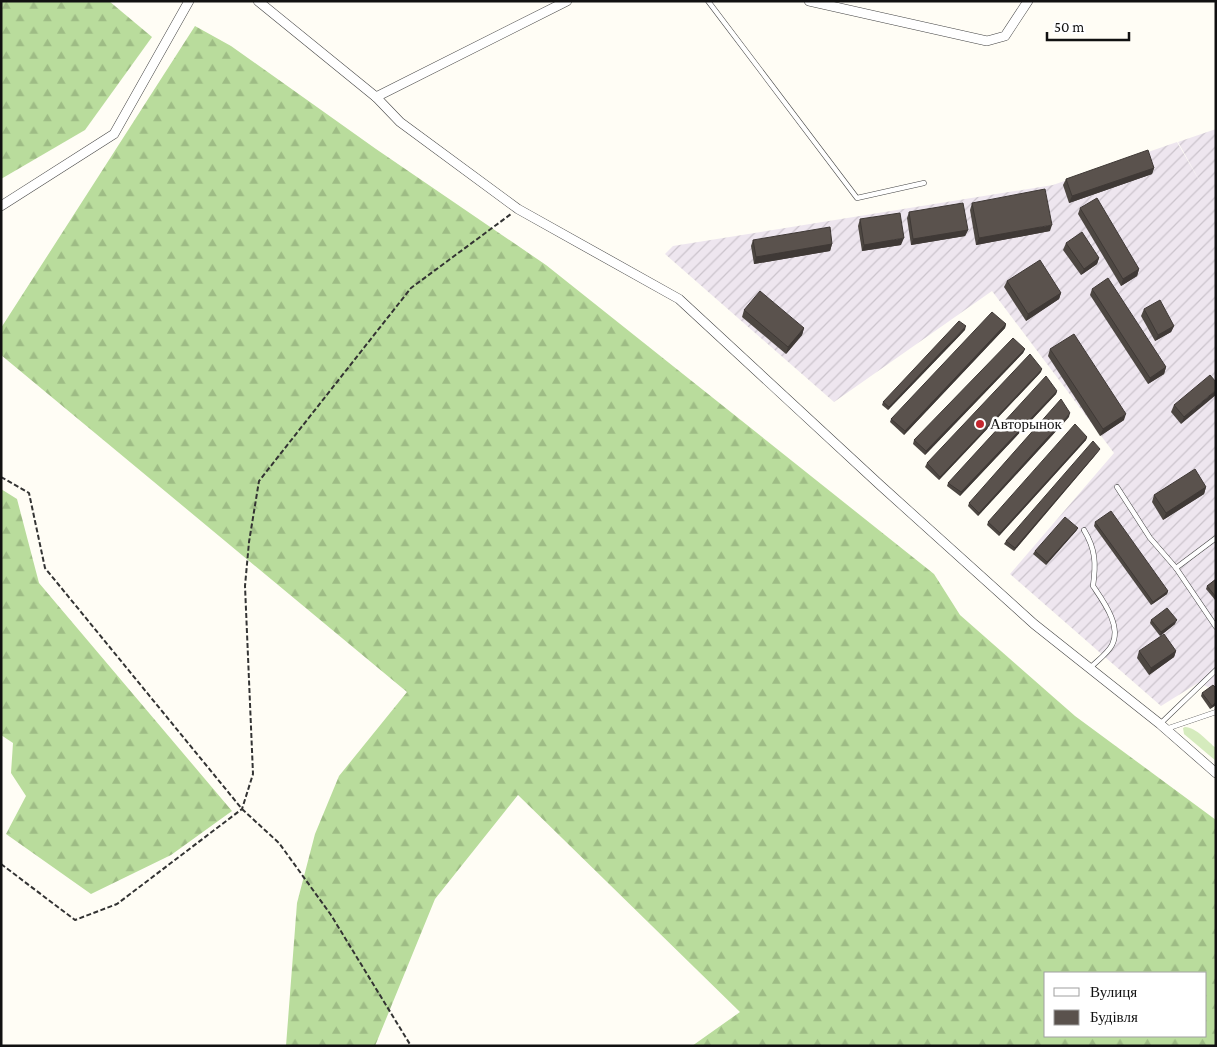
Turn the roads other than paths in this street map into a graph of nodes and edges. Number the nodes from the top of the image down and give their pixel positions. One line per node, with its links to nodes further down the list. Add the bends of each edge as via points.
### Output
1 (189, 1): 9 (street, via 114,134)
2 (258, 1): 7 (street)
3 (567, 1): 7 (street)
4 (708, 1): 8 (lane, via 857,198)
5 (809, 1): 6 (street, via 987,41 1005,36)
6 (1028, 1)
7 (376, 98): 15 (street, via 400,122 518,209 678,299 1027,618)
8 (924, 182)
9 (1, 206)
10 (1117, 488): 13 (lane, via 1150,538)
11 (1084, 530): 15 (lane, via 1090,539 1096,564 1093,586 1110,612 1115,635 1112,646)
12 (1216, 538): 13 (lane)
13 (1176, 568): 14 (lane)
14 (1216, 627)
15 (1090, 668): 18 (street)
16 (1216, 670): 18 (lane)
17 (1216, 712): 18 (lane)
18 (1163, 726): 19 (street)
19 (1216, 773)

